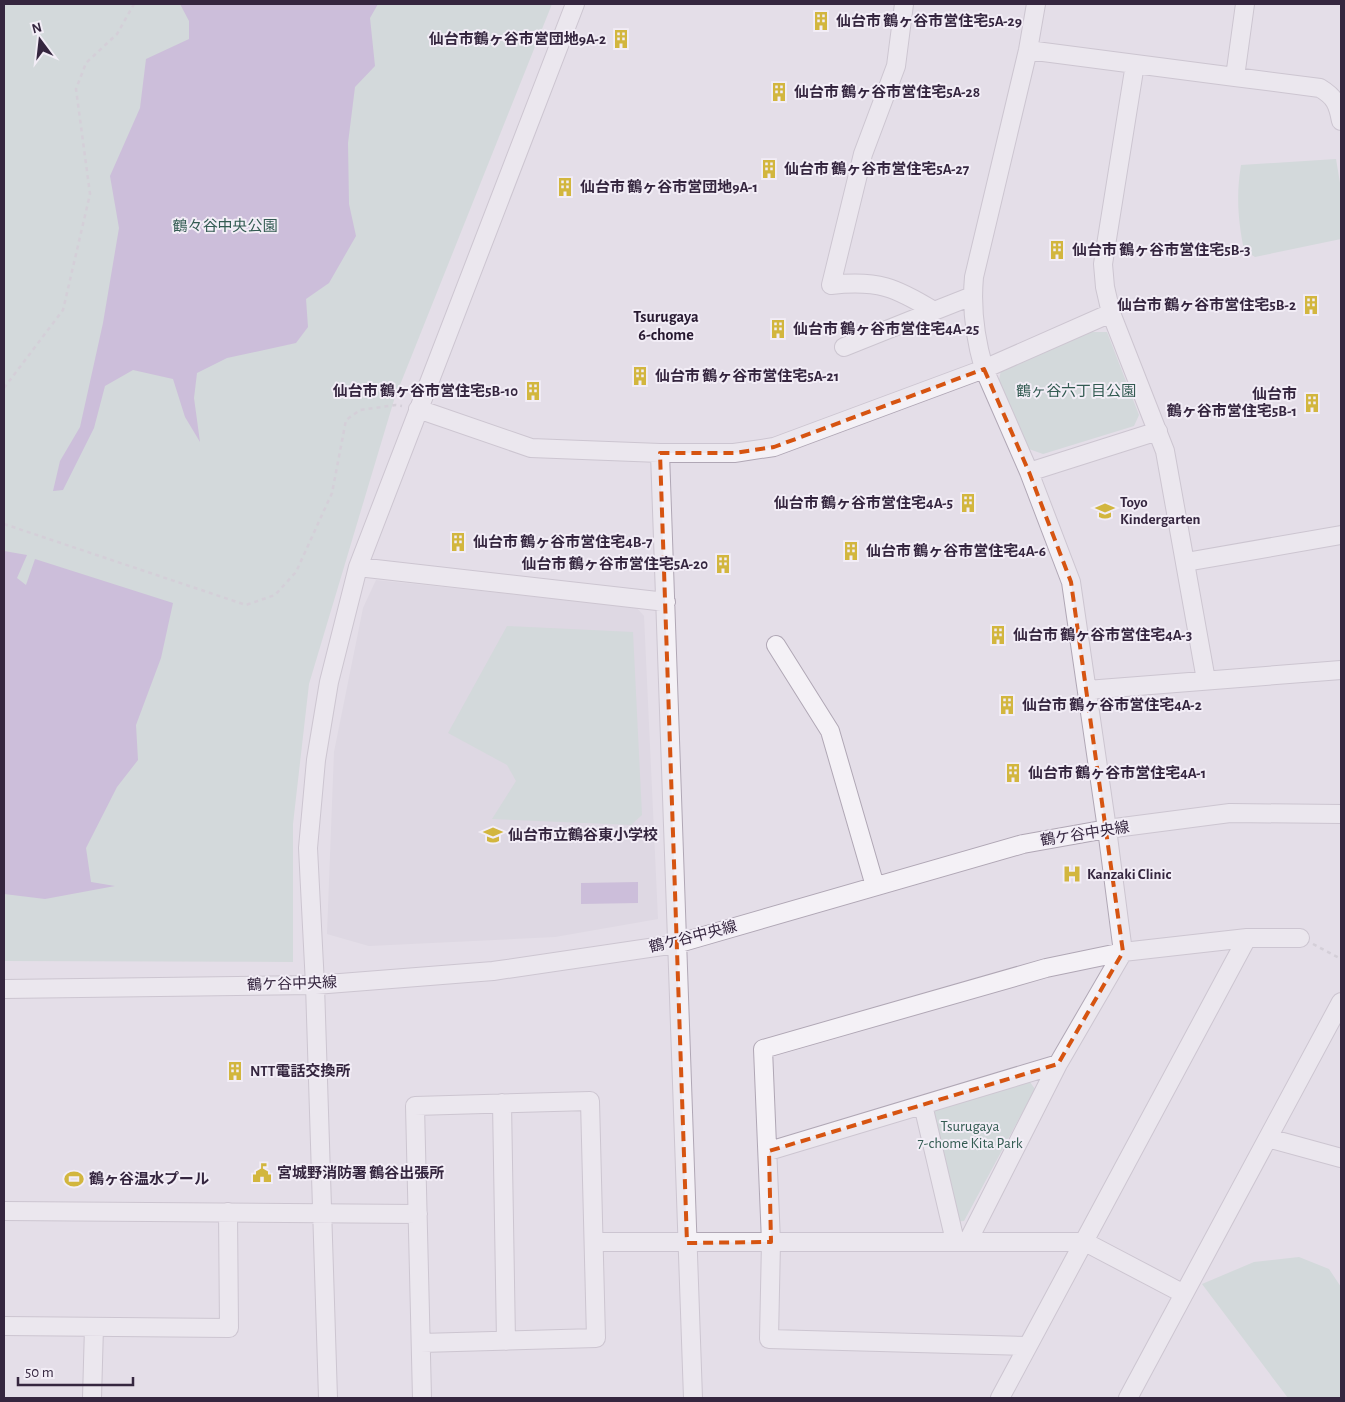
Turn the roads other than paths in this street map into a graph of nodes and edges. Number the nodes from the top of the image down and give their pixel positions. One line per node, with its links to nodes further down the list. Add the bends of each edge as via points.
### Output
1 (575, 4): 14 (street)
2 (904, 4): 10 (street, via 896,66 863,154 832,285 859,282 882,285 902,292)
3 (1036, 4): 5 (street)
4 (1245, 4): 7 (street)
5 (1028, 50): 6 (street); 9 (street)
6 (1135, 64): 7 (street); 11 (street, via 1103,264)
7 (1235, 77): 8 (street, via 1320,88 1331,94 1338,104)
8 (1341, 121)
9 (972, 296): 10 (street); 13 (street, via 975,337)
10 (934, 311): 12 (street)
11 (1111, 314): 13 (street); 15 (street)
12 (844, 347)
13 (984, 368): 16 (street, via 774,447 734,454); 17 (street)
14 (418, 409): 16 (street, via 532,448); 20 (street)
15 (1158, 431): 17 (street); 19 (street, via 1165,451)
16 (660, 453): 21 (street)
17 (1030, 472): 25 (street, via 1071,582)
18 (1341, 535): 19 (street)
19 (1186, 562): 24 (street)
20 (358, 567): 21 (street); 33 (street, via 329,682 316,760 308,848)
21 (666, 602): 31 (street)
22 (776, 645): 28 (street, via 830,731)
23 (1341, 670): 24 (street)
24 (1206, 680): 25 (street)
25 (1087, 690): 27 (street)
26 (1341, 814): 27 (street, 鶴ケ谷中央線, via 1230,813)
27 (1108, 829): 28 (street, 鶴ケ谷中央線, via 1022,844); 32 (street)
28 (875, 886): 31 (street, 鶴ケ谷中央線)
29 (1247, 938): 30 (street); 32 (street); 49 (street)
30 (1300, 938)
31 (676, 944): 33 (street, 鶴ケ谷中央線, via 493,971); 50 (street)
32 (1123, 952): 36 (street); 40 (street, via 1046,968 763,1049)
33 (315, 985): 34 (street, 鶴ケ谷中央線); 44 (street)
34 (4, 988)
35 (1341, 1002): 39 (street)
36 (1058, 1064): 38 (street); 46 (street)
37 (502, 1103): 45 (street, via 415,1106); 47 (street, via 590,1101); 54 (street)
38 (923, 1105): 40 (street); 46 (street)
39 (1268, 1138): 41 (street); 51 (street)
40 (769, 1151): 48 (street)
41 (1341, 1158)
42 (4, 1211): 43 (street)
43 (228, 1212): 44 (street); 53 (street, via 229,1328)
44 (323, 1213): 45 (street); 58 (street)
45 (418, 1214): 55 (street)
46 (962, 1241): 48 (street); 49 (street)
47 (594, 1242): 50 (street); 54 (street, via 596,1338)
48 (771, 1242): 50 (street); 56 (street, via 769,1339)
49 (1084, 1242): 51 (street); 56 (street)
50 (687, 1243): 60 (street)
51 (1184, 1294): 62 (street)
52 (4, 1326): 53 (street)
53 (94, 1327): 57 (street)
54 (506, 1341): 55 (street)
55 (421, 1343): 59 (street)
56 (1027, 1346): 61 (street)
57 (92, 1398)
58 (328, 1398)
59 (422, 1398)
60 (693, 1398)
61 (1000, 1398)
62 (1128, 1398)

